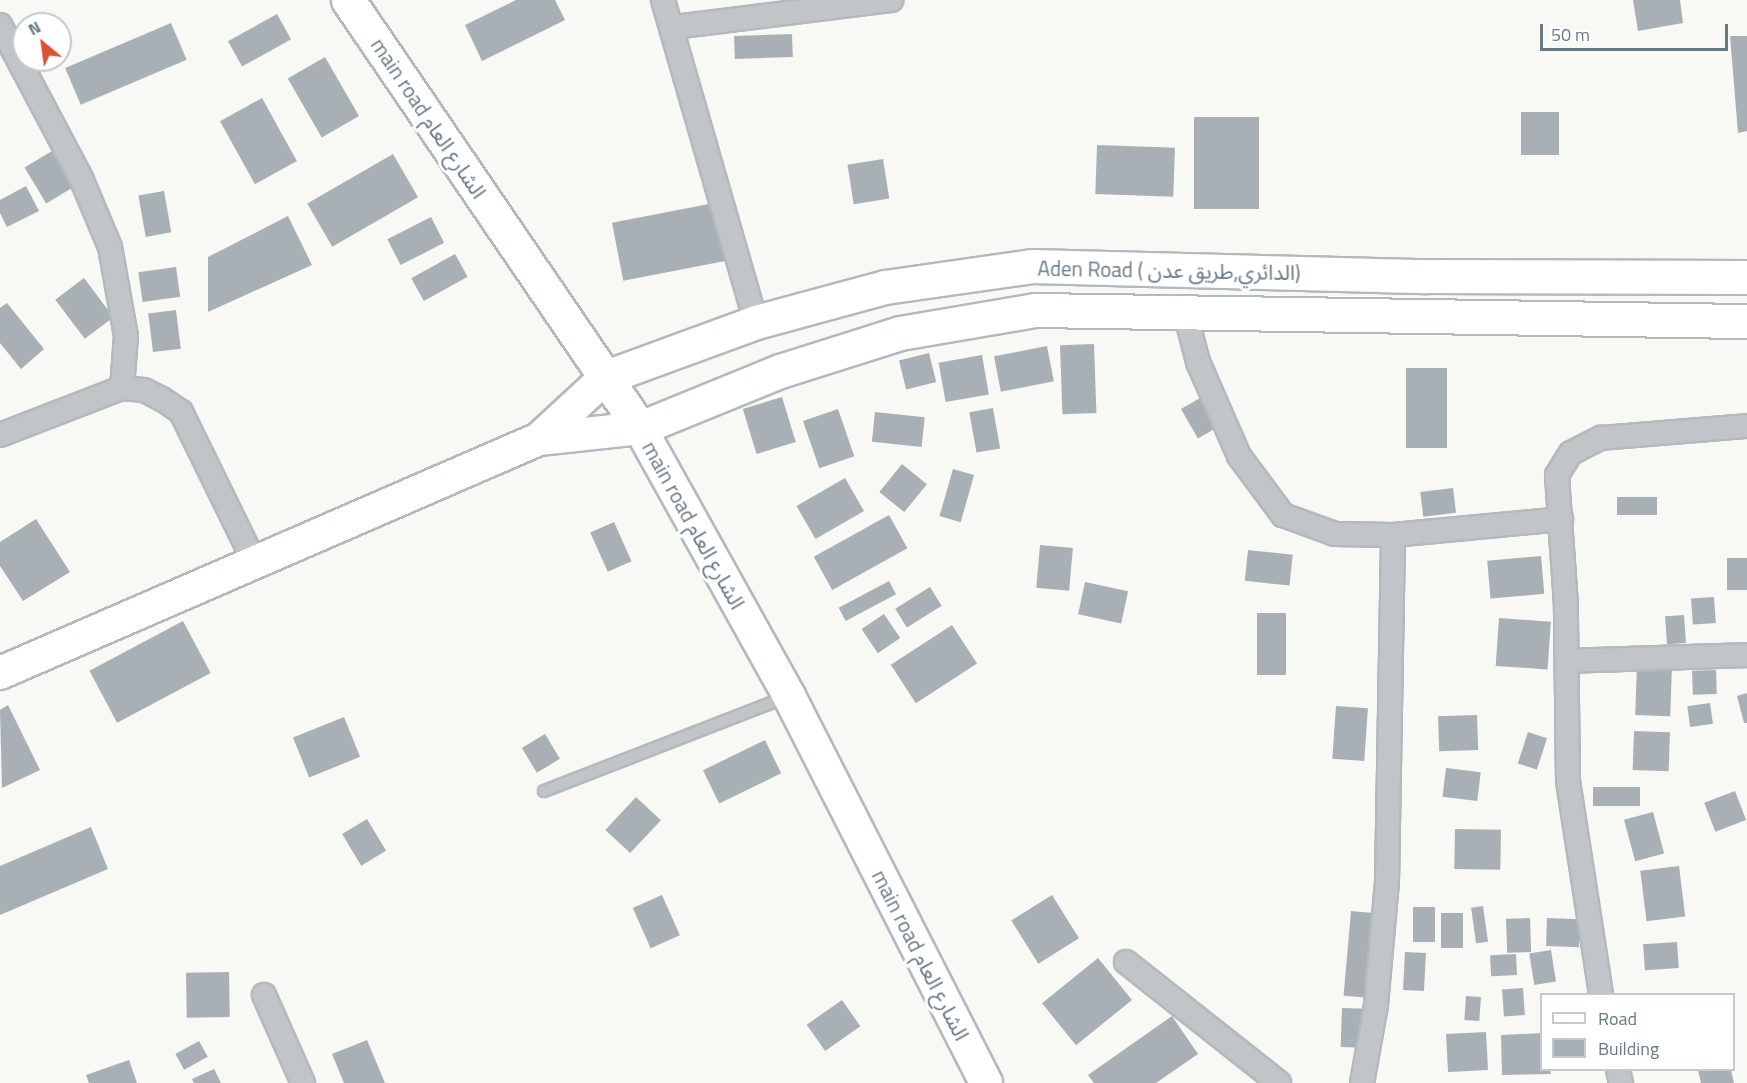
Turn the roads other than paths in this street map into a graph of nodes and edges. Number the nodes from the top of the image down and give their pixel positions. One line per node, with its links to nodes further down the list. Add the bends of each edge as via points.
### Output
1 (348, 0): 14 (highway, main road الشارع العام)
2 (663, 0): 5 (street)
3 (891, 0): 5 (street)
4 (0, 25): 15 (street, via 81,178 110,247 126,336)
5 (674, 27): 13 (street)
6 (1032, 266): 7 (highway, Aden Road ( الدائري,طريق عدن)); 9 (highway); 13 (highway, Aden Road ( الدائري,طريق عدن), via 885,287)
7 (1427, 276): 8 (highway, Aden Road ( الدائري,طريق عدن)); 11 (highway)
8 (1747, 277)
9 (1035, 310): 10 (highway, Aden Road ( الدائري,طريق عدن)); 17 (highway, Aden Road ( الدائري,طريق عدن), via 900,333 780,371)
10 (1185, 312): 11 (highway, Aden Road ( الدائري,طريق عدن)); 21 (street, via 1198,362 1239,456 1284,515 1335,534)
11 (1430, 315): 12 (highway, Aden Road ( الدائري,طريق عدن))
12 (1747, 321)
13 (756, 322): 14 (highway, Aden Road ( الدائري,طريق عدن))
14 (606, 377): 17 (highway, main road الشارع العام); 19 (main road)
15 (122, 388): 18 (street); 22 (street, via 144,390 181,412)
16 (1747, 426): 20 (street, via 1601,438 1571,453 1557,475)
17 (640, 428): 19 (main road); 26 (main road, main road الشارع العام)
18 (0, 435)
19 (539, 439): 22 (main road)
20 (1561, 519): 21 (street); 24 (street)
21 (1393, 535): 34 (street, via 1387,882 1376,1005)
22 (255, 562): 25 (main road)
23 (1747, 655): 24 (street)
24 (1567, 661): 29 (street, via 1568,781)
25 (0, 673)
26 (789, 696): 27 (lane); 32 (main road, main road الشارع العام)
27 (544, 791)
28 (1126, 962): 33 (street)
29 (1601, 993)
30 (264, 995): 31 (street)
31 (303, 1083)
32 (986, 1083)
33 (1279, 1083)
34 (1362, 1083)

